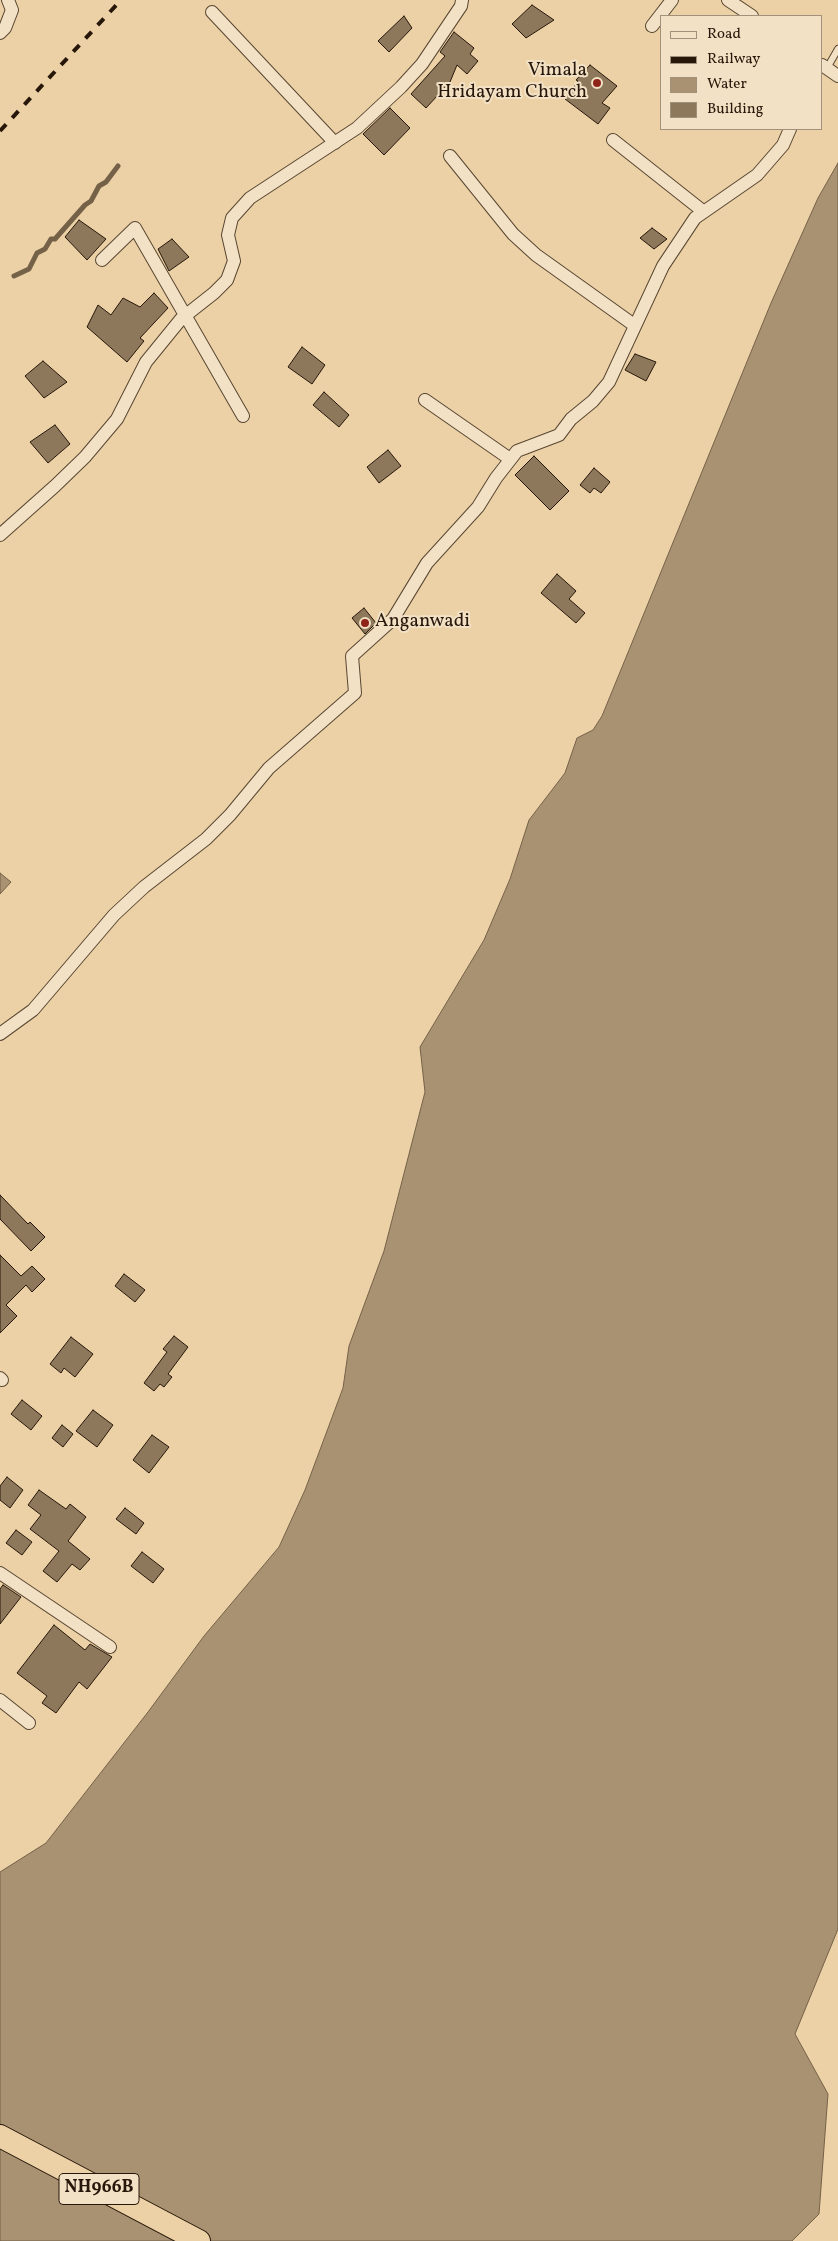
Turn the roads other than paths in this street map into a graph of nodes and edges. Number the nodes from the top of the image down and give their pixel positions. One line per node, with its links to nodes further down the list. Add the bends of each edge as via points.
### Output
1 (8, 0): 10 (street, via 12,10)
2 (462, 0): 16 (street, via 422,64 363,122)
3 (672, 0): 6 (street)
4 (728, 0): 7 (street)
5 (212, 12): 16 (street)
6 (660, 15)
7 (750, 15)
8 (660, 16): 9 (street)
9 (652, 26)
10 (0, 33)
11 (838, 49): 12 (lane)
12 (823, 69): 13 (street)
13 (838, 76)
14 (790, 130): 18 (street, via 783,145 757,175)
15 (613, 140): 18 (street)
16 (335, 143): 20 (street, via 250,198 232,218 228,236 234,260 227,280)
17 (450, 156): 21 (street, via 513,234 536,255)
18 (704, 212): 21 (street, via 695,218 663,266)
19 (102, 260): 20 (street, via 135,228)
20 (185, 316): 23 (street); 25 (street, via 146,362 117,419 85,457)
21 (634, 325): 24 (street, via 609,382 593,401 571,419 559,435 517,451)
22 (425, 400): 24 (street)
23 (243, 416)
24 (510, 459): 26 (street, via 478,507 427,563 393,620 352,656 356,693 269,768 206,838 114,915 33,1010)
25 (0, 535)
26 (0, 1034)
27 (0, 1573): 28 (street)
28 (110, 1647)
29 (0, 1700): 30 (street)
30 (29, 1723)
31 (0, 2136): 32 (highway, NH966B)
32 (198, 2241)

